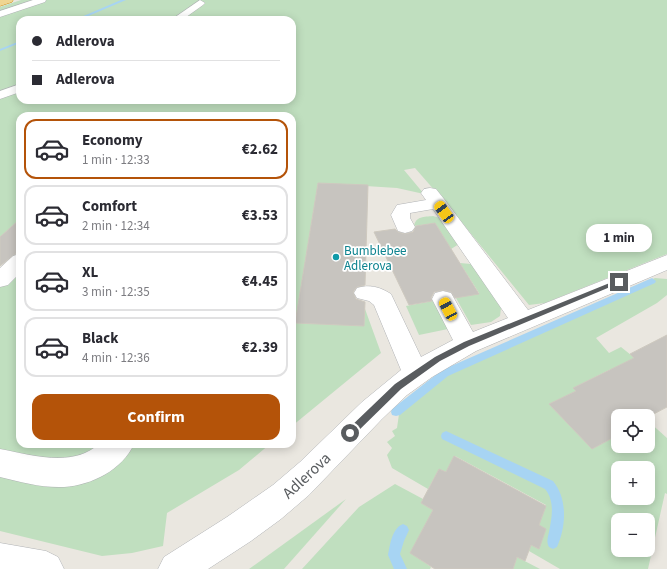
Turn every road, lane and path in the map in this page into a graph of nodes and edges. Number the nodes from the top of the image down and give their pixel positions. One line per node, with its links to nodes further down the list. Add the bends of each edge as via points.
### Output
1 (8, 0): 3 (highway)
2 (42, 0): 5 (street)
3 (0, 3)
4 (200, 3): 6 (street)
5 (0, 14)
6 (182, 16)
7 (16, 89): 8 (street)
8 (0, 95)
9 (405, 227): 15 (street, via 400,212 404,208 434,198 464,254)
10 (667, 262): 15 (street, Adlerova)
11 (16, 264): 12 (street)
12 (0, 280)
13 (365, 293): 17 (street, via 375,294 384,300)
14 (443, 299): 16 (street)
15 (523, 321): 16 (street, Adlerova)
16 (462, 336): 17 (street, Adlerova, via 438,359)
17 (416, 374): 22 (street, Adlerova, via 380,403 282,498)
18 (116, 448): 19 (street, via 92,467 71,472 51,473)
19 (0, 463)
20 (0, 560): 21 (street)
21 (46, 569)
22 (176, 569)

